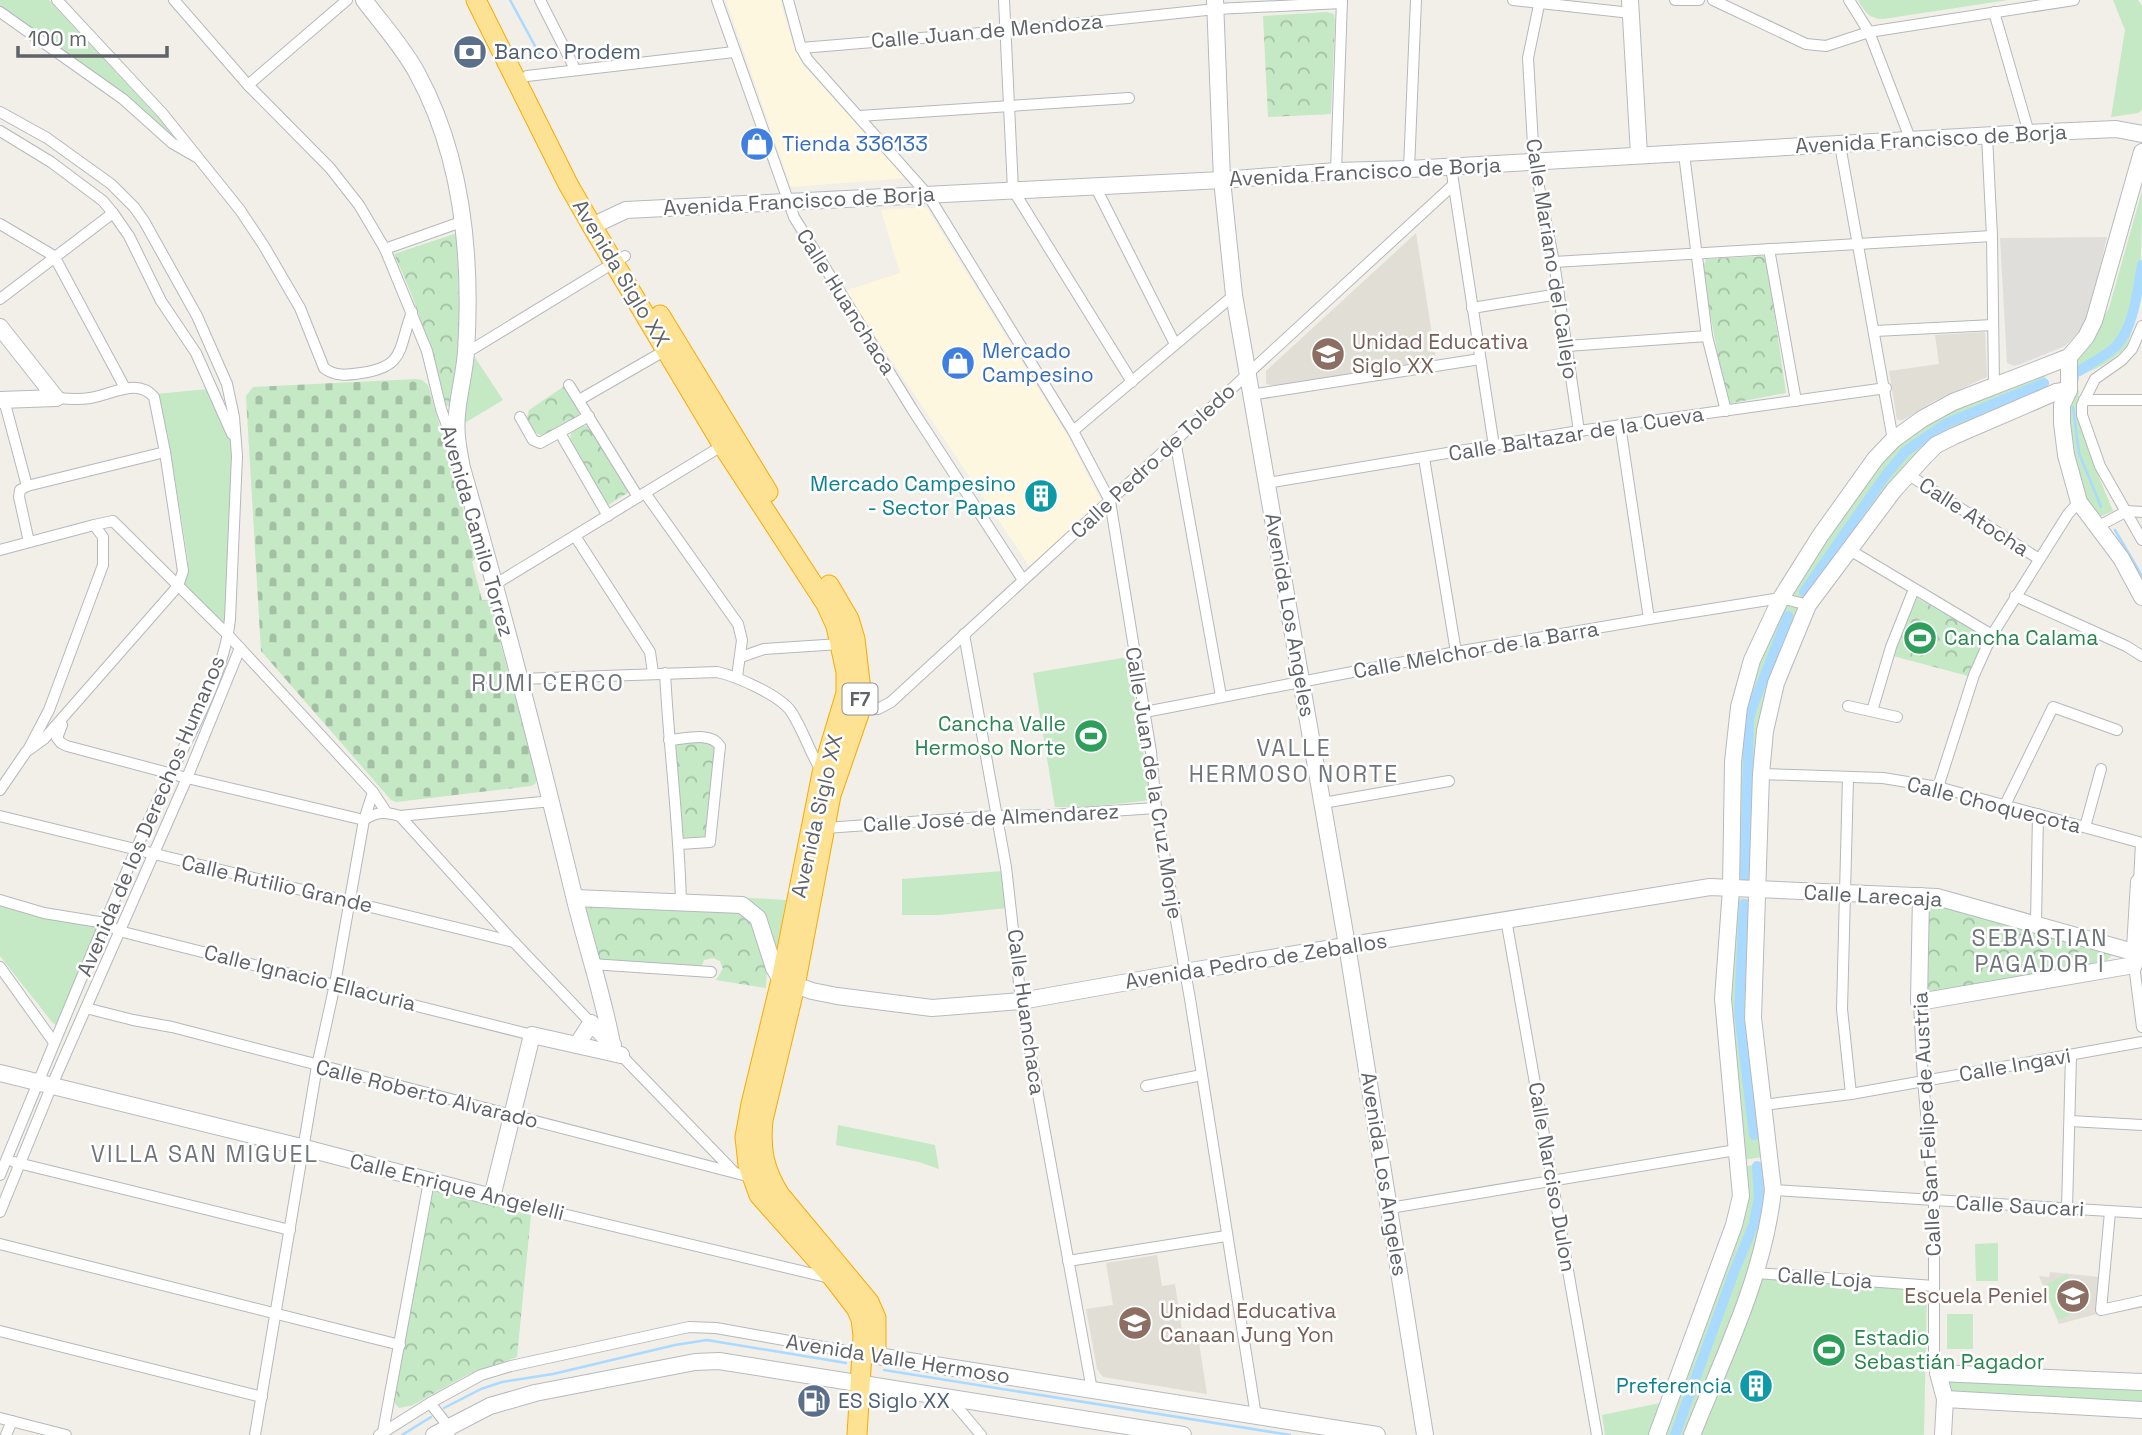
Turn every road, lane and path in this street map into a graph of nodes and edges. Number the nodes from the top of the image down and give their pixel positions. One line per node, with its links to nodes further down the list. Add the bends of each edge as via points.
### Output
1 (57, 0): 44 (street)
2 (174, 0): 30 (street, Avenida Camilo Torrez)
3 (347, 0): 30 (street)
4 (364, 0): 56 (street, via 416,70 440,118)
5 (476, 0): 57 (highway, Avenida Siglo XX, via 568,184)
6 (490, 0): 29 (highway, Avenida Siglo XX)
7 (540, 0): 28 (street)
8 (717, 0): 27 (street, Calle Huanchaca)
9 (788, 0): 26 (street)
10 (1004, 0): 24 (street)
11 (1416, 0): 47 (street)
12 (1513, 0): 19 (street)
13 (1675, 0): 14 (street)
14 (1699, 0)
15 (1713, 0): 25 (street, via 1806,44 1826,46)
16 (1849, 0): 25 (street)
17 (2074, 0): 23 (street)
18 (1342, 1): 20 (street, Calle Juan de Mendoza); 48 (street)
19 (1540, 2): 21 (street); 45 (street, Calle Mariano del Callejo, via 1528,58)
20 (1215, 4): 24 (street, Calle Juan de Mendoza); 49 (street, Avenida Los Angeles)
21 (1630, 6): 43 (street)
22 (0, 12): 44 (street)
23 (1994, 12): 25 (street); 36 (street)
24 (1005, 31): 26 (street, Calle Juan de Mendoza); 32 (street)
25 (1869, 32): 39 (street)
26 (801, 48): 34 (street, Calle Juan de la Cruz Monje)
27 (734, 52): 28 (street); 54 (street, Calle Huanchaca)
28 (575, 69): 29 (street)
29 (527, 76): 57 (highway, Avenida Siglo XX)
30 (248, 85): 61 (street, Avenida Camilo Torrez, via 330,168)
31 (1129, 98): 32 (street)
32 (1009, 106): 34 (street); 52 (street)
33 (0, 112): 107 (street, Avenida de los Derechos Humanos, via 47,138 111,184 134,207 197,316 227,384)
34 (859, 116): 53 (street, Calle Juan de la Cruz Monje)
35 (0, 131): 55 (street, Avenida de los Derechos Humanos, via 51,162)
36 (2029, 133): 37 (street, Avenida Francisco de Borja, via 2116,129); 38 (street, Avenida Francisco de Borja)
37 (2142, 134)
38 (1987, 136): 39 (street, Avenida Francisco de Borja); 59 (street)
39 (1911, 141): 40 (street, Avenida Francisco de Borja)
40 (1840, 145): 42 (street, Avenida Francisco de Borja); 60 (street)
41 (2142, 152): 81 (street, via 2094,321)
42 (1684, 153): 43 (street, Avenida Francisco de Borja); 63 (street)
43 (1639, 155): 45 (street, Avenida Francisco de Borja)
44 (198, 158): 71 (street, via 280,271 324,368 339,375 389,366 396,360)
45 (1534, 162): 46 (street, Avenida Francisco de Borja); 66 (street, Calle Mariano del Callejo)
46 (1451, 166): 47 (street, Avenida Francisco de Borja); 51 (street)
47 (1409, 169): 48 (street, Avenida Francisco de Borja)
48 (1336, 171): 49 (street, Avenida Francisco de Borja)
49 (1222, 180): 50 (street, Avenida Francisco de Borja); 67 (street, Avenida Los Angeles)
50 (1095, 186): 52 (street, Avenida Francisco de Borja); 77 (street)
51 (1452, 186): 70 (street); 84 (street, Calle Pedro de Toledo)
52 (1013, 190): 53 (street, Avenida Francisco de Borja); 85 (street)
53 (928, 195): 54 (street, Avenida Francisco de Borja); 102 (street, Calle Juan de la Cruz Monje)
54 (789, 202): 57 (street, Avenida Francisco de Borja, via 626,210); 130 (street, Calle Huanchaca, via 793,217 869,340)
55 (113, 213): 64 (street); 107 (street, Avenida de los Derechos Humanos, via 161,301 196,353)
56 (464, 221): 61 (street); 80 (street)
57 (597, 222): 65 (highway, Avenida Siglo XX / F7)
58 (0, 224): 64 (street)
59 (1992, 236): 60 (street); 72 (street)
60 (1859, 243): 62 (street); 75 (street)
61 (385, 249): 71 (street, Avenida Camilo Torrez)
62 (1769, 249): 63 (street); 97 (street)
63 (1698, 253): 66 (street); 76 (street)
64 (54, 256): 69 (street); 88 (street)
65 (619, 259): 79 (highway, Avenida Siglo XX / F7); 80 (street); 108 (highway, Avenida Siglo XX / F7)
66 (1554, 262): 68 (street, Calle Mariano del Callejo)
67 (1234, 295): 77 (street); 84 (street, Avenida Los Angeles)
68 (1559, 295): 70 (street); 78 (street, Calle Mariano del Callejo)
69 (0, 299)
70 (1472, 308): 82 (street)
71 (412, 312): 112 (street, Avenida Camilo Torrez)
72 (1993, 325): 75 (street); 87 (street)
73 (2142, 326): 95 (street, via 2132,349 2095,379)
74 (0, 327): 92 (street)
75 (1875, 331): 89 (street)
76 (1707, 336): 78 (street); 98 (street)
77 (1175, 344): 85 (street)
78 (1567, 346): 103 (street, Calle Mariano del Callejo)
79 (666, 350): 94 (street); 108 (highway, Avenida Siglo XX / F7)
80 (466, 353): 112 (street, via 457,435)
81 (2069, 357): 83 (street); 91 (street)
82 (1480, 359): 90 (street); 109 (street)
83 (2052, 364): 87 (street); 91 (street)
84 (1247, 375): 90 (street, Avenida Los Angeles); 105 (street, Calle Pedro de Toledo)
85 (1132, 382): 102 (street)
86 (569, 385): 94 (street)
87 (1994, 385): 106 (street, via 1922,419)
88 (125, 388): 92 (street, via 76,400); 110 (street, via 142,388 154,397)
89 (1886, 388): 97 (street, Calle Baltazar de la Cueva); 106 (street)
90 (1250, 395): 114 (street, Avenida Los Angeles)
91 (2063, 396): 113 (street, via 1936,445); 118 (street, via 2066,455)
92 (56, 398): 93 (street)
93 (2, 400): 115 (street)
94 (579, 400): 100 (street)
95 (2084, 400): 96 (street); 119 (street, via 2082,415 2100,466)
96 (2142, 400)
97 (1796, 401): 98 (street, Calle Baltazar de la Cueva)
98 (1726, 411): 101 (street, Calle Baltazar de la Cueva)
99 (520, 416): 104 (street, via 536,442)
100 (589, 416): 104 (street); 116 (street)
101 (1620, 425): 103 (street, Calle Baltazar de la Cueva); 138 (street)
102 (1073, 430): 117 (street, Calle Juan de la Cruz Monje)
103 (1579, 430): 109 (street, Calle Baltazar de la Cueva)
104 (560, 433): 121 (street)
105 (1175, 440): 117 (street, Calle Pedro de Toledo); 152 (street)
106 (1894, 440): 136 (street, via 1867,470)
107 (235, 442): 140 (street, Avenida de los Derechos Humanos)
108 (729, 442): 116 (street); 142 (highway, Avenida Siglo XX / F7, via 826,604); 155 (highway, Avenida Siglo XX / F7, via 849,619 861,690)
109 (1494, 446): 111 (street, Calle Baltazar de la Cueva)
110 (165, 452): 115 (street); 132 (street, via 183,560)
111 (1424, 458): 114 (street, Calle Baltazar de la Cueva); 144 (street)
112 (462, 468): 131 (street, Avenida Camilo Torrez)
113 (1909, 475): 127 (street); 129 (street, Calle Atocha)
114 (1267, 483): 151 (street, Avenida Los Angeles)
115 (27, 486): 126 (street, via 19,497)
116 (641, 495): 121 (street); 146 (street, via 738,624)
117 (1110, 501): 130 (street, Calle Pedro de Toledo); 157 (street, Calle Juan de la Cruz Monje)
118 (2080, 502): 123 (street); 129 (street)
119 (2127, 511): 120 (street); 123 (street); 125 (street)
120 (2142, 512)
121 (608, 516): 124 (street)
122 (94, 525): 126 (street); 132 (street, via 113,521); 161 (street, via 103,537 103,565 50,710)
123 (2097, 527): 135 (street)
124 (575, 536): 131 (street); 147 (street, via 650,652)
125 (2142, 540)
126 (29, 542): 128 (street)
127 (1848, 549): 133 (street); 137 (street)
128 (0, 550)
129 (2039, 558): 134 (street)
130 (1023, 580): 139 (street, Calle Pedro de Toledo)
131 (494, 585): 150 (street, Avenida Camilo Torrez)
132 (178, 586): 140 (street); 154 (street)
133 (1914, 589): 141 (street); 156 (street)
134 (2015, 596): 141 (street); 145 (street)
135 (2142, 597)
136 (1781, 598): 137 (street, Calle Melchor de la Barra); 138 (street, Calle Melchor de la Barra); 189 (street, via 1752,660 1739,707 1733,762)
137 (1808, 605): 164 (street, via 1768,709)
138 (1649, 619): 144 (street, Calle Melchor de la Barra)
139 (964, 634): 155 (street, Calle Pedro de Toledo, via 891,702 878,709); 180 (street, Calle Huanchaca)
140 (228, 635): 143 (street); 163 (street, Avenida de los Derechos Humanos, via 219,668)
141 (1992, 635): 169 (street, via 1974,675)
142 (840, 644): 146 (street, via 764,649); 155 (highway, Avenida Siglo XX / F7)
143 (240, 648): 167 (street, Avenida de los Derechos Humanos); 171 (street)
144 (1456, 652): 151 (street, Calle Melchor de la Barra)
145 (2142, 656)
146 (741, 657): 149 (street)
147 (653, 673): 148 (street); 150 (street)
148 (665, 673): 149 (street, via 717,671); 160 (street)
149 (737, 677): 165 (street, via 783,702 814,759)
150 (520, 679): 172 (street, Avenida Camilo Torrez)
151 (1302, 681): 152 (street, Calle Melchor de la Barra); 173 (street, Avenida Los Angeles)
152 (1221, 696): 157 (street, Calle Melchor de la Barra)
153 (1848, 706): 156 (street)
154 (70, 710): 161 (street); 163 (street, via 57,733 61,743)
155 (851, 710): 165 (highway, Avenida Siglo XX / F7)
156 (1872, 711): 158 (street)
157 (1145, 712): 175 (street, Calle Juan de la Cruz Monje)
158 (1897, 717)
159 (2117, 730): 174 (street, via 2053,707)
160 (669, 740): 185 (street); 185 (street, via 707,737 720,746 710,842)
161 (26, 752): 170 (street)
162 (2101, 769): 182 (street)
163 (170, 773): 167 (street); 186 (street, Avenida de los Derechos Humanos)
164 (1761, 774): 166 (street, Calle Choquecota); 190 (street)
165 (830, 776): 183 (highway, Avenida Siglo XX / F7); 208 (highway, Avenida Siglo XX / F7)
166 (1847, 777): 169 (street, Calle Choquecota); 191 (street)
167 (187, 778): 181 (street); 187 (street, Avenida de los Derechos Humanos)
168 (1449, 781): 173 (street)
169 (1938, 787): 174 (street, Calle Choquecota)
170 (0, 790)
171 (373, 792): 176 (street); 181 (street)
172 (552, 801): 179 (street); 193 (street, Avenida Camilo Torrez)
173 (1323, 803): 202 (street, Avenida Los Angeles)
174 (2005, 805): 177 (street, Calle Choquecota)
175 (1156, 808): 180 (street, Calle José de Almendarez); 207 (street, Calle Juan de la Cruz Monje)
176 (386, 812): 179 (street); 181 (street, via 373,813)
177 (2038, 814): 182 (street, Calle Choquecota); 199 (street)
178 (0, 816): 186 (street, Calle Rutilio Grande)
179 (400, 816): 201 (street)
180 (996, 816): 183 (street, Calle José de Almendarez); 210 (street, Calle Huanchaca)
181 (364, 820): 195 (street)
182 (2085, 827): 184 (street, Calle Choquecota)
183 (825, 828): 208 (highway, Avenida Siglo XX / F7)
184 (2142, 843): 188 (street)
185 (680, 844): 196 (street)
186 (136, 850): 187 (street, Calle Rutilio Grande); 198 (street, Avenida de los Derechos Humanos)
187 (152, 855): 195 (street, Calle Rutilio Grande); 200 (street, Avenida de los Derechos Humanos)
188 (2141, 882): 203 (street)
189 (1731, 890): 190 (street, Calle Larecaja); 197 (street, Avenida Pedro de Zeballos, via 1690,889); 233 (street, via 1723,999)
190 (1757, 890): 191 (street, Calle Larecaja); 228 (street, via 1754,1018)
191 (1846, 893): 192 (street, Calle Larecaja); 227 (street, via 1842,1009)
192 (1921, 896): 199 (street, Calle Larecaja); 211 (street, Calle San Felipe de Austria)
193 (575, 898): 196 (street); 204 (street, Avenida Camilo Torrez)
194 (0, 900): 198 (street, Calle Ignacio Ellacuria)
195 (350, 901): 201 (street, Calle Rutilio Grande); 209 (street)
196 (681, 902): 208 (street, via 742,905 753,912 774,968)
197 (1506, 919): 202 (street, Avenida Pedro de Zeballos); 239 (street, Calle Narciso Dulon)
198 (105, 923): 200 (street, Calle Ignacio Ellacuria); 216 (street, Avenida de los Derechos Humanos)
199 (2036, 923): 203 (street, Calle Larecaja)
200 (119, 931): 209 (street, Calle Ignacio Ellacuria); 212 (street, Avenida de los Derechos Humanos)
201 (514, 942): 213 (street)
202 (1347, 945): 207 (street, Avenida Pedro de Zeballos); 243 (street, Avenida Los Angeles)
203 (2133, 958): 211 (street); 214 (street)
204 (591, 964): 206 (street); 219 (street, Avenida Camilo Torrez)
205 (0, 967): 216 (street)
206 (711, 972)
207 (1184, 972): 210 (street, Avenida Pedro de Zeballos); 223 (street, Calle Juan de la Cruz Monje)
208 (788, 983): 210 (street, Avenida Pedro de Zeballos, via 837,996 932,1008); 236 (highway, Avenida Siglo XX / F7, via 763,1120 763,1158)
209 (335, 984): 215 (street, Calle Ignacio Ellacuria); 221 (street)
210 (1021, 1001): 251 (street, Calle Huanchaca)
211 (1919, 1002): 224 (street, Calle San Felipe de Austria)
212 (86, 1008): 221 (street, Calle Roberto Alvarado); 225 (street, Avenida de los Derechos Humanos)
213 (591, 1023): 218 (street); 219 (street)
214 (2142, 1027)
215 (532, 1035): 218 (street, Calle Ignacio Ellacuria); 229 (street)
216 (53, 1041): 225 (street, Avenida de los Derechos Humanos)
217 (2142, 1042): 220 (street, Calle Ingavi)
218 (577, 1045): 219 (street, Calle Ignacio Ellacuria)
219 (617, 1049): 236 (street)
220 (2071, 1055): 224 (street, Calle Ingavi); 230 (street)
221 (317, 1066): 229 (street, Calle Roberto Alvarado); 232 (street)
222 (0, 1073): 225 (street, Calle Enrique Angelelli)
223 (1202, 1074): 226 (street); 249 (street, Calle Juan de la Cruz Monje)
224 (1923, 1080): 227 (street, Calle Ingavi); 242 (street, Calle San Felipe de Austria)
225 (45, 1084): 232 (street, Calle Enrique Angelelli); 234 (street, Avenida de los Derechos Humanos); 235 (street, Avenida de los Derechos Humanos)
226 (1146, 1086)
227 (1851, 1094): 228 (street, Calle Ingavi)
228 (1763, 1105): 240 (street)
229 (512, 1116): 236 (street, Calle Roberto Alvarado); 241 (street)
230 (2070, 1121): 231 (street); 244 (street)
231 (2142, 1125)
232 (305, 1148): 238 (street, Calle Enrique Angelelli); 248 (street)
233 (1736, 1150): 239 (street); 285 (street, via 1739,1208)
234 (3, 1159): 235 (street); 237 (street, Avenida de los Derechos Humanos)
235 (20, 1164): 245 (street, Avenida de los Derechos Humanos); 248 (street)
236 (751, 1174): 253 (highway, Avenida Siglo XX / F7, via 764,1202); 259 (highway, Avenida Siglo XX / F7, via 780,1195 869,1302 876,1318)
237 (0, 1175)
238 (429, 1181): 241 (street, Calle Enrique Angelelli); 258 (street)
239 (1554, 1182): 243 (street); 284 (street, Calle Narciso Dulon)
240 (1773, 1190): 242 (street, Calle Saucari); 252 (street)
241 (492, 1197): 253 (street, Calle Enrique Angelelli)
242 (1934, 1202): 244 (street, Calle Saucari); 254 (street, Calle San Felipe de Austria)
243 (1390, 1208): 283 (street, Avenida Los Angeles)
244 (2067, 1209): 246 (street, Calle Saucari)
245 (0, 1212)
246 (2110, 1212): 247 (street, Calle Saucari); 255 (street, via 2101,1310)
247 (2142, 1213)
248 (290, 1230): 256 (street)
249 (1226, 1236): 251 (street); 269 (street, Calle Juan de la Cruz Monje)
250 (0, 1244): 256 (street)
251 (1068, 1261): 263 (street, Calle Huanchaca)
252 (1757, 1273): 254 (street, Calle Loja); 286 (street)
253 (833, 1278): 259 (highway, Avenida Siglo XX / F7, via 856,1308)
254 (1934, 1286): 260 (street, Calle San Felipe de Austria)
255 (2142, 1301)
256 (277, 1314): 258 (street); 265 (street)
257 (0, 1331): 265 (street)
258 (400, 1345): 273 (street)
259 (869, 1355): 262 (highway, Avenida Siglo XX / F7); 263 (street, Avenida Valle Hermoso); 267 (street, Avenida Valle Hermoso, via 689,1327 511,1366 481,1375)
260 (1938, 1373): 261 (street); 266 (street, Calle San Felipe de Austria)
261 (2142, 1382)
262 (865, 1384): 264 (street, Avenida Valle Hermoso); 272 (street, Avenida Valle Hermoso, via 719,1361 695,1362 535,1393 489,1406); 278 (highway, Avenida Siglo XX / F7); 279 (highway, Avenida Siglo XX / F7)
263 (1092, 1390): 269 (street, Avenida Valle Hermoso)
264 (948, 1396): 280 (street); 281 (street, Avenida Valle Hermoso)
265 (262, 1397): 276 (street)
266 (1945, 1399): 268 (street); 287 (street, Calle San Felipe de Austria)
267 (430, 1403): 272 (street); 273 (street, Avenida Valle Hermoso)
268 (2142, 1410)
269 (1256, 1416): 282 (street, Avenida Valle Hermoso)
270 (0, 1418): 271 (street)
271 (12, 1421): 274 (street); 275 (street)
272 (449, 1431): 277 (street, Avenida Valle Hermoso)
273 (381, 1433)
274 (6, 1435)
275 (66, 1435)
276 (255, 1435)
277 (434, 1435)
278 (857, 1435)
279 (869, 1435)
280 (981, 1435)
281 (1183, 1435)
282 (1377, 1435)
283 (1425, 1435)
284 (1597, 1435)
285 (1657, 1435)
286 (1692, 1435)
287 (1943, 1435)

